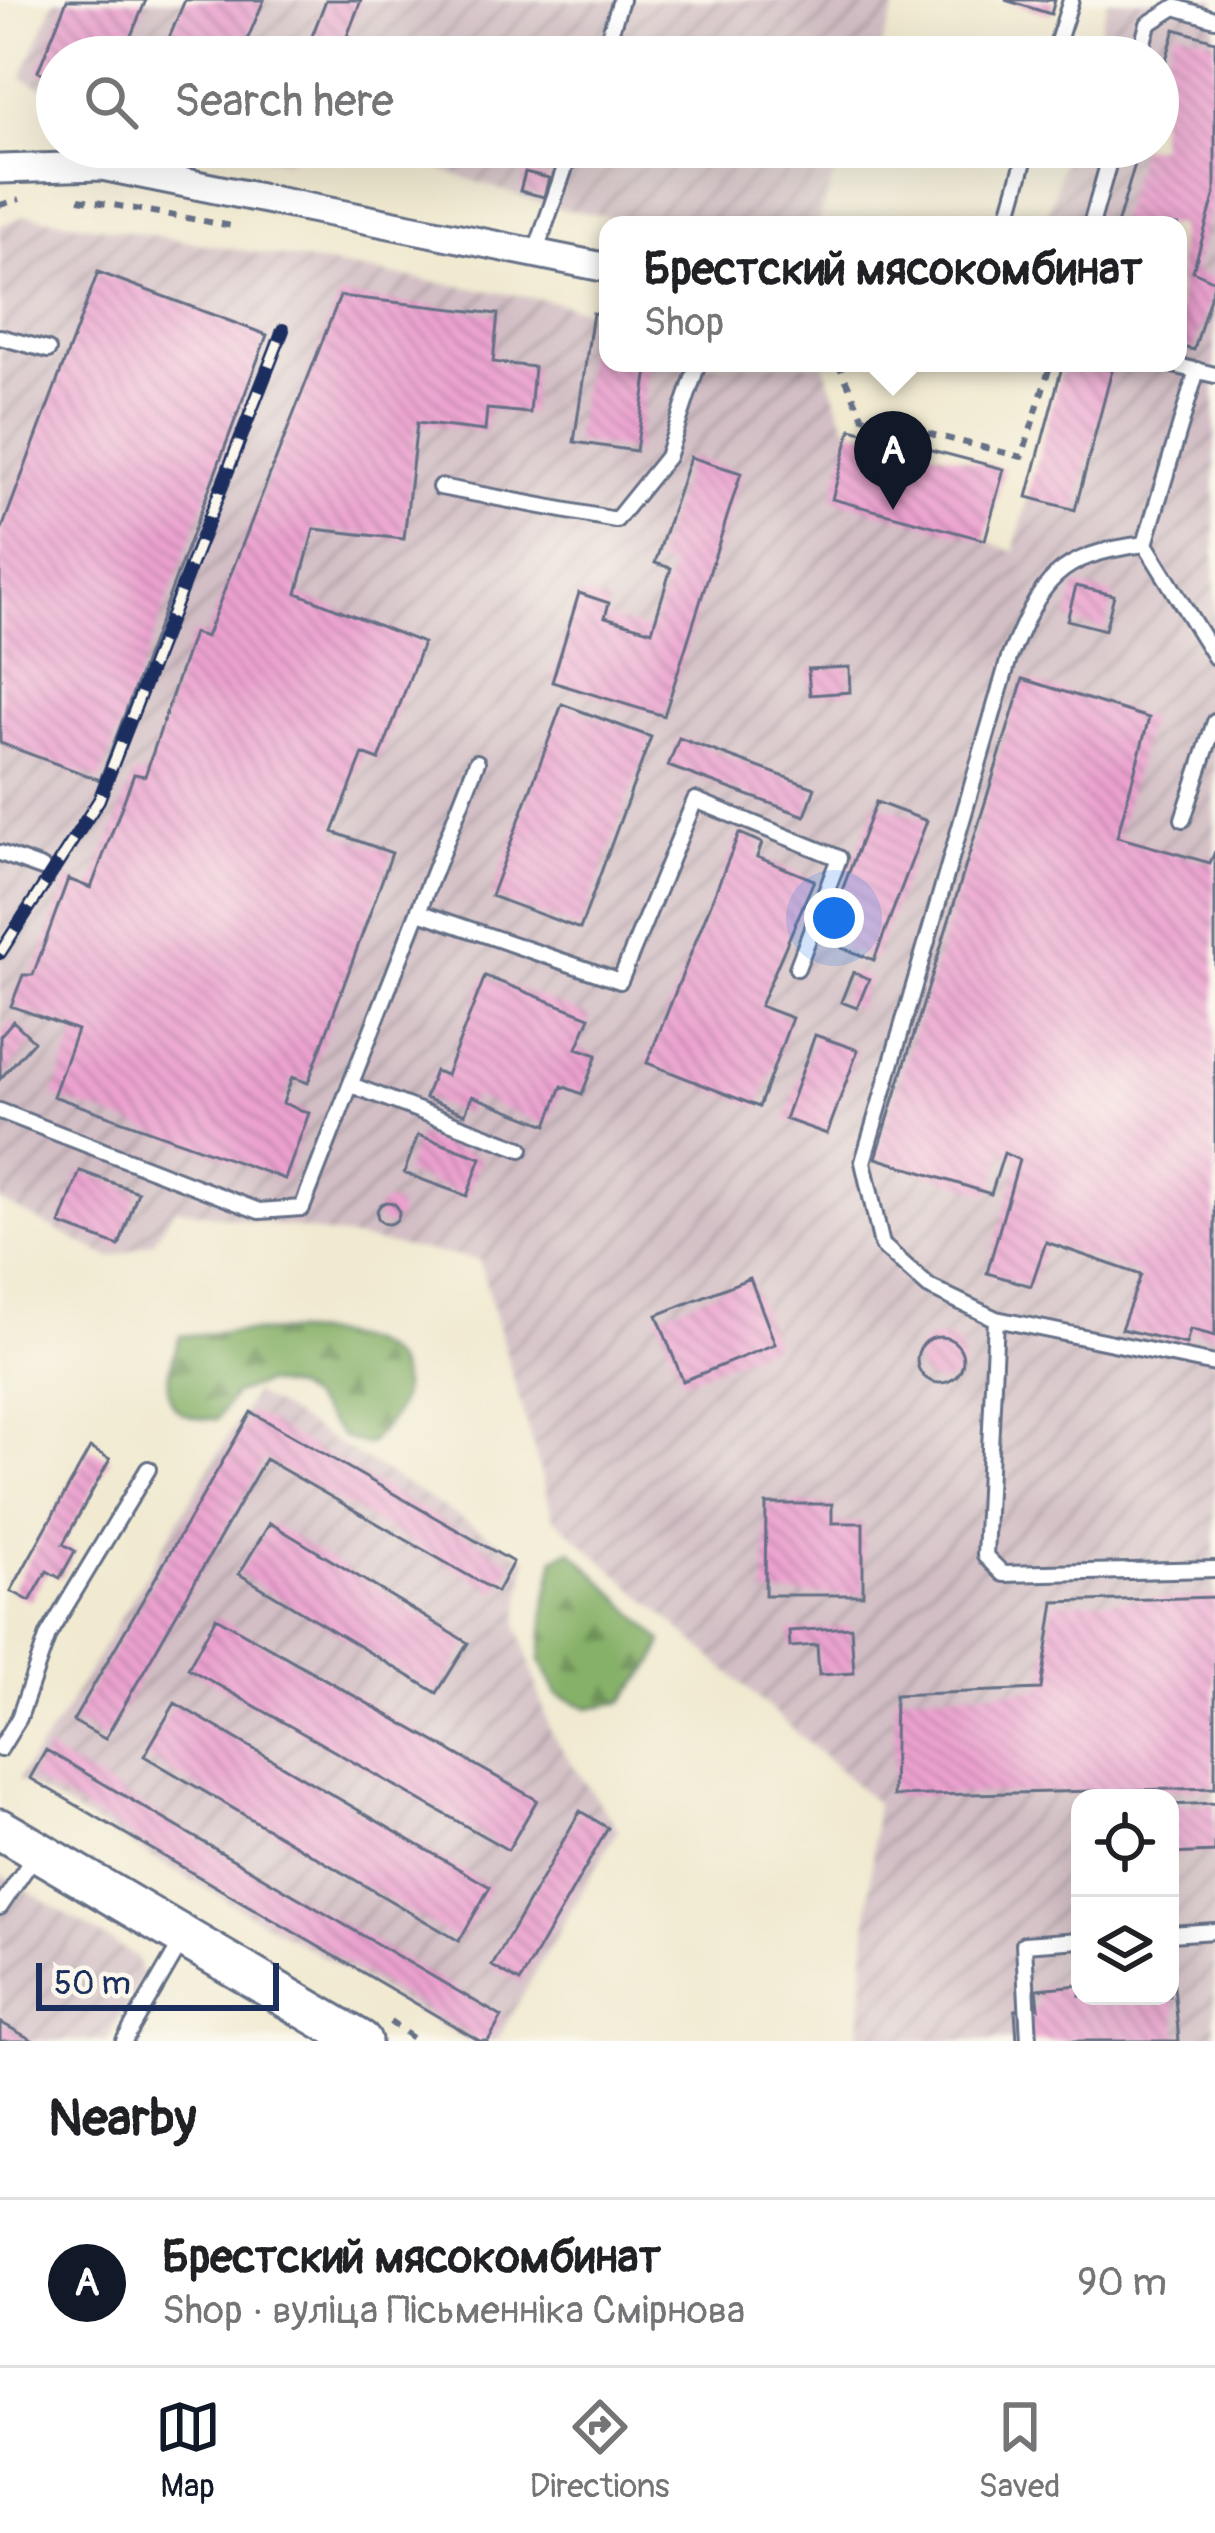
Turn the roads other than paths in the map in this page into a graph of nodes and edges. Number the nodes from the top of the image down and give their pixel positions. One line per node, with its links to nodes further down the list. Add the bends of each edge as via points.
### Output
1 (621, 0): 4 (lane)
2 (1071, 0): 5 (lane)
3 (1215, 20): 6 (lane, via 1175,7 1148,24)
4 (609, 36)
5 (1060, 36)
6 (1144, 36)
7 (36, 168): 12 (street)
8 (112, 168): 15 (street)
9 (565, 168): 15 (lane)
10 (1022, 168): 13 (lane)
11 (1107, 168): 14 (lane)
12 (0, 169)
13 (1009, 216)
14 (1094, 216)
15 (535, 254): 16 (street)
16 (599, 266)
17 (0, 337): 18 (lane)
18 (48, 350)
19 (1187, 368): 20 (lane)
20 (1197, 370): 22 (lane); 24 (lane)
21 (695, 372): 23 (lane, via 667,457 616,520)
22 (1215, 375)
23 (440, 487)
24 (1145, 544): 25 (lane); 36 (lane, via 1102,549 1058,572 1034,598 1009,658 863,1162 882,1245 929,1287)
25 (1215, 657)
26 (1215, 722): 28 (lane)
27 (477, 762): 31 (lane)
28 (1183, 819)
29 (0, 853): 30 (lane)
30 (42, 868)
31 (418, 912): 32 (lane, via 620,981 695,800 839,857); 33 (lane)
32 (797, 968)
33 (351, 1084): 34 (lane, via 302,1208 260,1211); 35 (lane)
34 (0, 1111)
35 (521, 1149)
36 (996, 1319): 37 (lane); 39 (lane, via 985,1556 1003,1574)
37 (1215, 1364)
38 (148, 1469): 40 (lane, via 48,1635)
39 (1215, 1569)
40 (0, 1749)
41 (0, 1829): 42 (main road)
42 (37, 1850): 43 (lane); 46 (main road)
43 (0, 1907)
44 (1215, 1931): 45 (lane)
45 (1179, 1933)
46 (184, 1936): 48 (lane); 49 (main road)
47 (1071, 1941): 50 (lane, via 1024,1944)
48 (124, 2041)
49 (361, 2041)
50 (1029, 2041)

